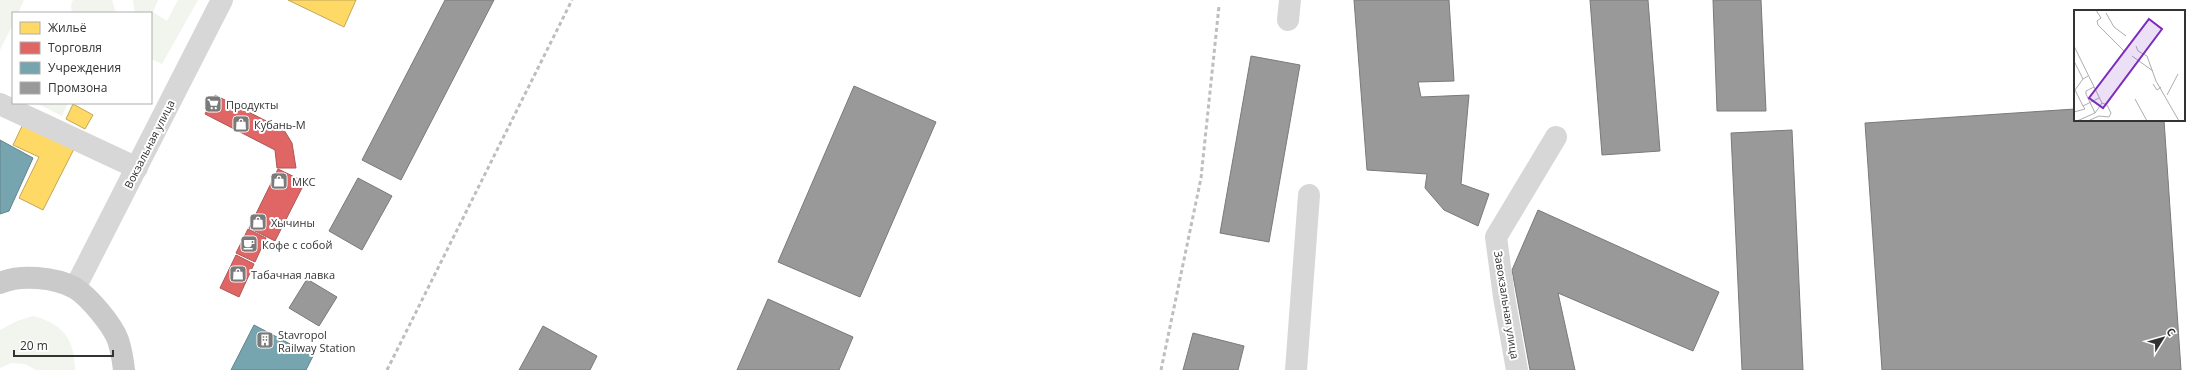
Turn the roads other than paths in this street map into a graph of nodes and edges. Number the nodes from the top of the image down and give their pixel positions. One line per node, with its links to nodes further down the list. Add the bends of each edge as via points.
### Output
1 (222, 0): 4 (street, Вокзальная улица)
2 (0, 104): 4 (street)
3 (1556, 137): 10 (street, Завокзальная улица, via 1496,237)
4 (137, 168): 7 (street, Вокзальная улица)
5 (1309, 195): 9 (street)
6 (0, 283): 7 (main road, via 10,278 43,278)
7 (75, 288): 8 (main road, via 98,310 118,339)
8 (124, 370)
9 (1296, 370)
10 (1517, 370)

